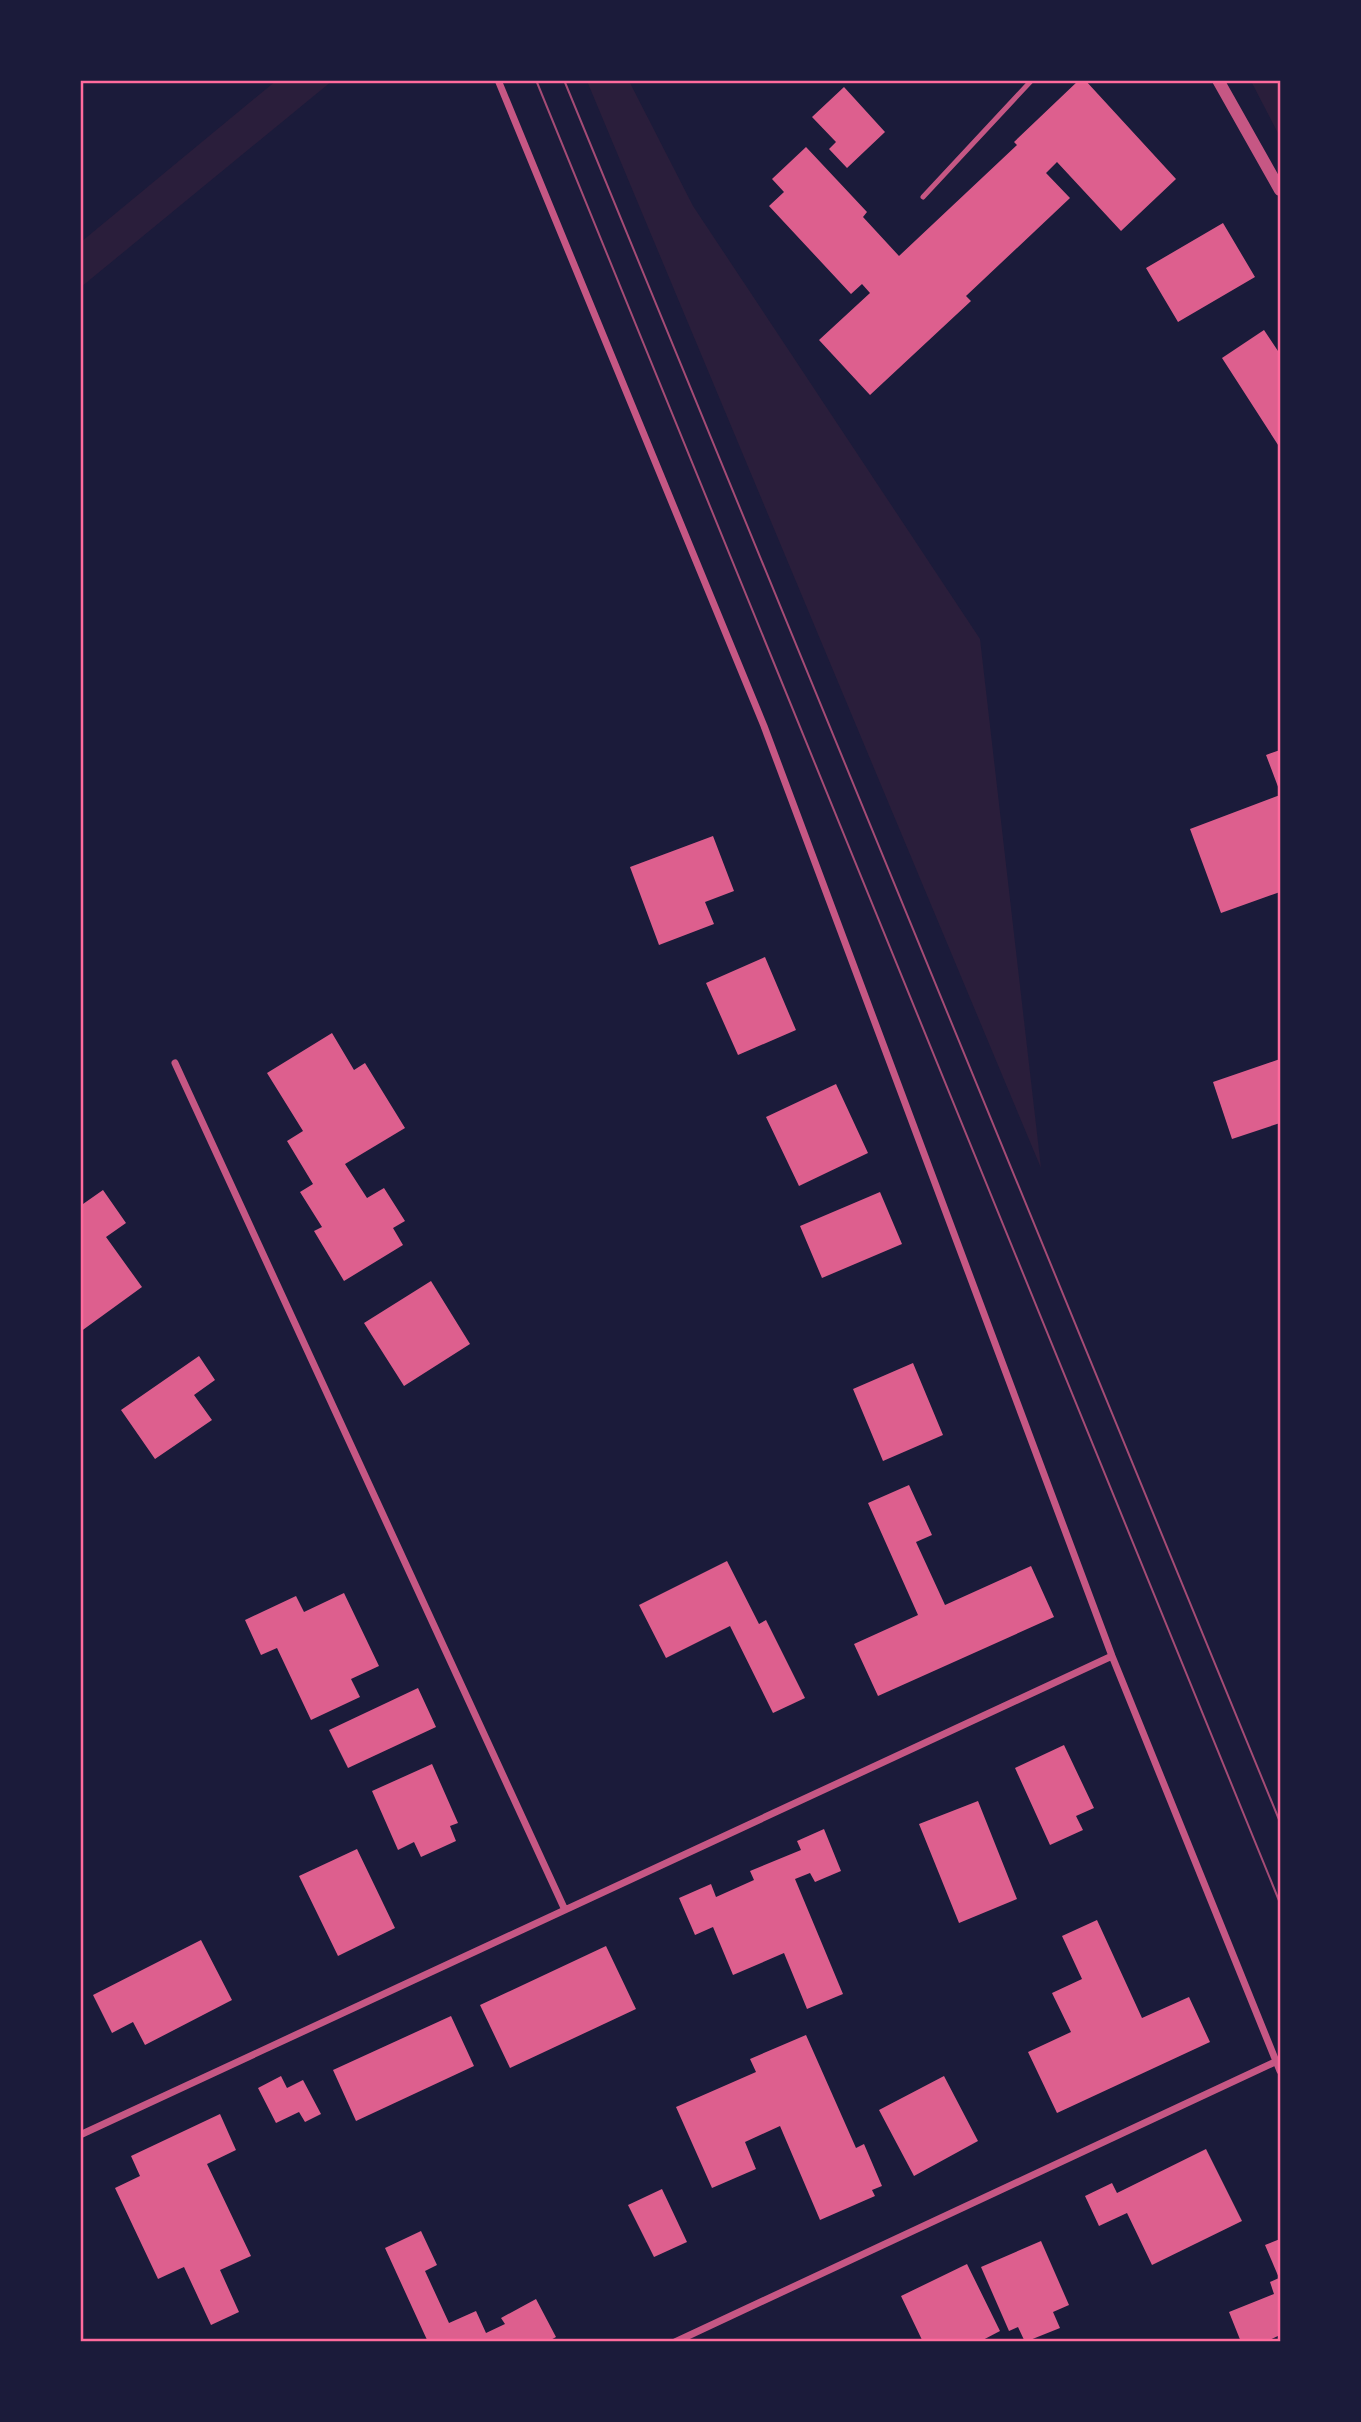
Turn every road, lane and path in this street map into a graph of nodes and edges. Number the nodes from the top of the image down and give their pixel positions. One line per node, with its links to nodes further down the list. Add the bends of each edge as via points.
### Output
1 (498, 80): 7 (street, via 764,726)
2 (1032, 80): 5 (lane)
3 (1218, 80): 4 (street)
4 (1280, 190)
5 (923, 197)
6 (175, 1063): 8 (street)
7 (1112, 1656): 8 (street); 9 (street)
8 (565, 1910): 11 (street)
9 (1277, 2061): 10 (street); 12 (street)
10 (1280, 2071)
11 (80, 2135)
12 (675, 2342)

